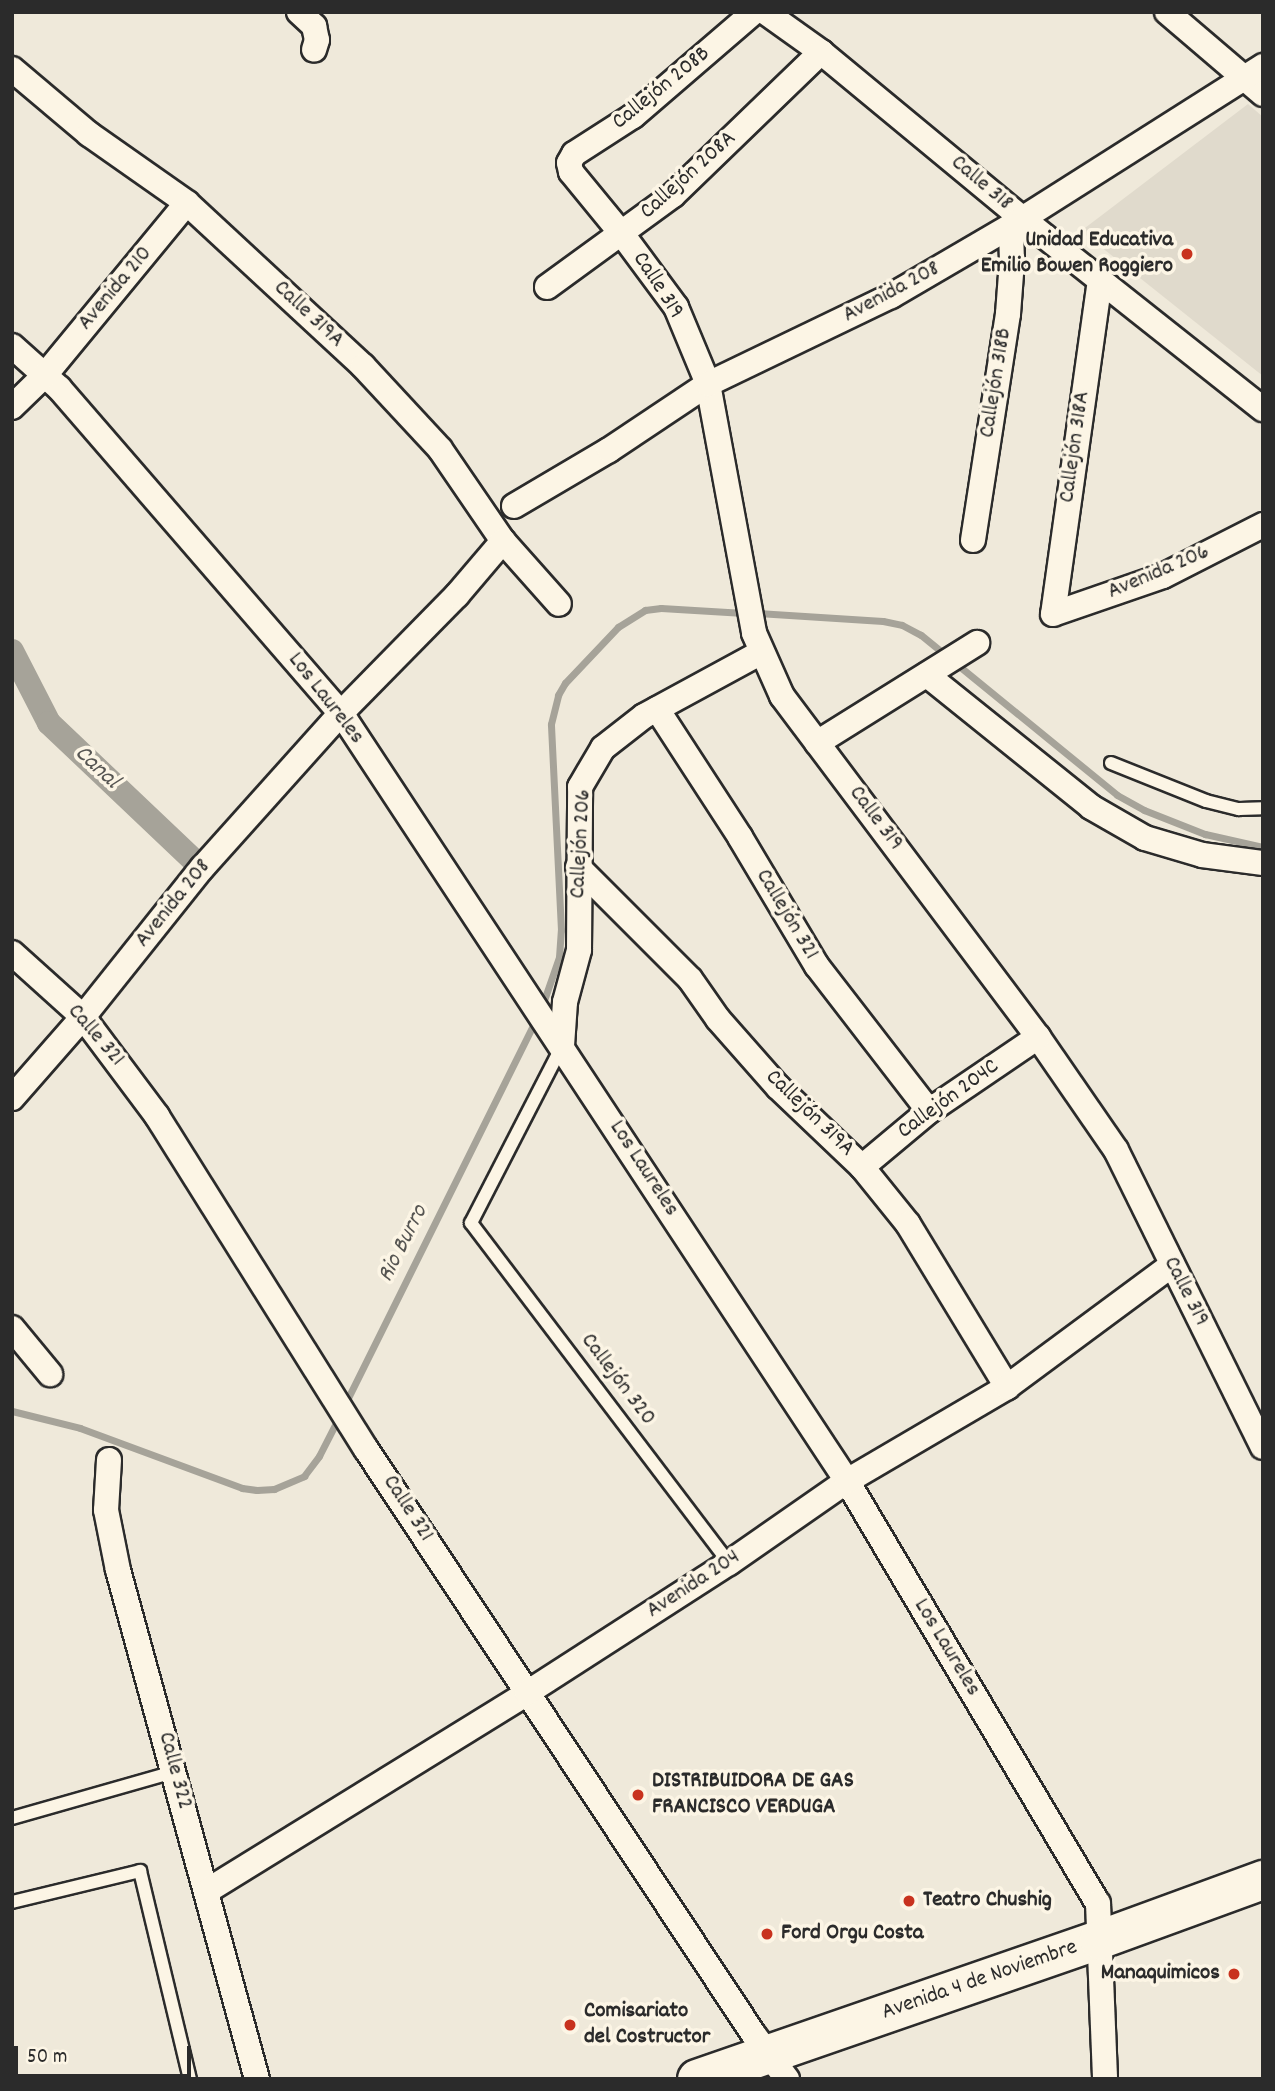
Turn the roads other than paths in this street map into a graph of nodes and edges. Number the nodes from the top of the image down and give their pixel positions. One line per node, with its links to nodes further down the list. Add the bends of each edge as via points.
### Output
1 (299, 12): 5 (street, via 314,26)
2 (754, 12): 9 (street, Callejón 208B, via 634,116 574,154)
3 (765, 12): 6 (street, Calle 318)
4 (1167, 12): 8 (street)
5 (314, 50)
6 (821, 52): 11 (street, Calle 318); 12 (street, Callejón 208A, via 673,195)
7 (12, 69): 10 (street, Calle 319A, via 89,134)
8 (1257, 79): 11 (street, Avenida 208)
9 (569, 163): 12 (street, Calle 319, via 571,172)
10 (187, 202): 16 (street, Avenida 210); 23 (street, Calle 319A, via 363,366 440,449)
11 (1017, 222): 13 (street, Calle 318); 17 (street, Avenida 208, via 891,296); 22 (street, Callejón 318B)
12 (622, 234): 14 (street, Callejón 208A); 17 (street, Calle 319, via 676,307)
13 (1100, 281): 19 (street, Calle 318); 25 (street, Callejón 318A)
14 (547, 287)
15 (12, 345): 16 (street, Los Laureles)
16 (45, 374): 18 (street, Avenida 210); 30 (street, Los Laureles)
17 (708, 384): 20 (street, Avenida 208); 26 (street, Calle 319)
18 (12, 407)
19 (1263, 409)
20 (514, 506)
21 (1263, 525): 25 (street, Avenida 206, via 1163,576)
22 (973, 540)
23 (503, 541): 24 (street, Calle 319A); 30 (street, Avenida 208, via 457,595)
24 (559, 604)
25 (1053, 614)
26 (758, 642): 29 (street, Callejón 206); 31 (street, Calle 319, via 782,696)
27 (977, 643): 28 (street)
28 (933, 672): 31 (street); 34 (street, via 1091,807 1145,838 1202,855)
29 (657, 709): 35 (street, Callejón 206, via 603,748 580,788); 41 (street, Callejón 321, via 817,967)
30 (341, 713): 37 (street, Avenida 208, via 198,873); 38 (street, Los Laureles)
31 (817, 743): 39 (street, Calle 319)
32 (1111, 762): 33 (lane, via 1206,801 1239,809)
33 (1263, 808)
34 (1263, 863)
35 (578, 867): 38 (street, Callejón 206, via 579,950); 42 (street, Callejón 319A, via 690,979 778,1087)
36 (12, 953): 37 (street, Calle 321)
37 (83, 1017): 40 (street, Avenida 208); 51 (street, Calle 321, via 157,1116 366,1449)
38 (556, 1037): 49 (street, Los Laureles); 50 (lane, Callejón 320, via 471,1223)
39 (1038, 1037): 41 (street, Callejón 204C); 43 (street, Calle 319, via 1116,1150)
40 (12, 1098)
41 (929, 1111): 42 (street, Callejón 204C)
42 (862, 1167): 46 (street, Callejón 319A, via 908,1224)
43 (1171, 1265): 46 (street, Avenida 204); 47 (street, Calle 319)
44 (12, 1328): 45 (street)
45 (50, 1374)
46 (1007, 1387): 49 (street, Avenida 204)
47 (1263, 1447)
48 (109, 1461): 52 (street, Calle 322, via 106,1510 118,1570)
49 (847, 1481): 50 (street, Avenida 204); 57 (street, Los Laureles, via 1098,1903)
50 (729, 1563): 51 (street, Avenida 204)
51 (527, 1693): 55 (street, Avenida 204); 58 (street, Calle 321)
52 (174, 1772): 53 (lane); 55 (street, Calle 322)
53 (12, 1818)
54 (1263, 1880): 57 (main road, Avenida 4 de Noviembre)
55 (207, 1891): 60 (street, Calle 322)
56 (12, 1902): 59 (lane, via 140,1871)
57 (1099, 1940): 58 (main road, Avenida 4 de Noviembre); 62 (street, Los Laureles)
58 (776, 2066): 61 (main road, Avenida 4 de Noviembre)
59 (190, 2079)
60 (257, 2079)
61 (697, 2079)
62 (1105, 2079)

